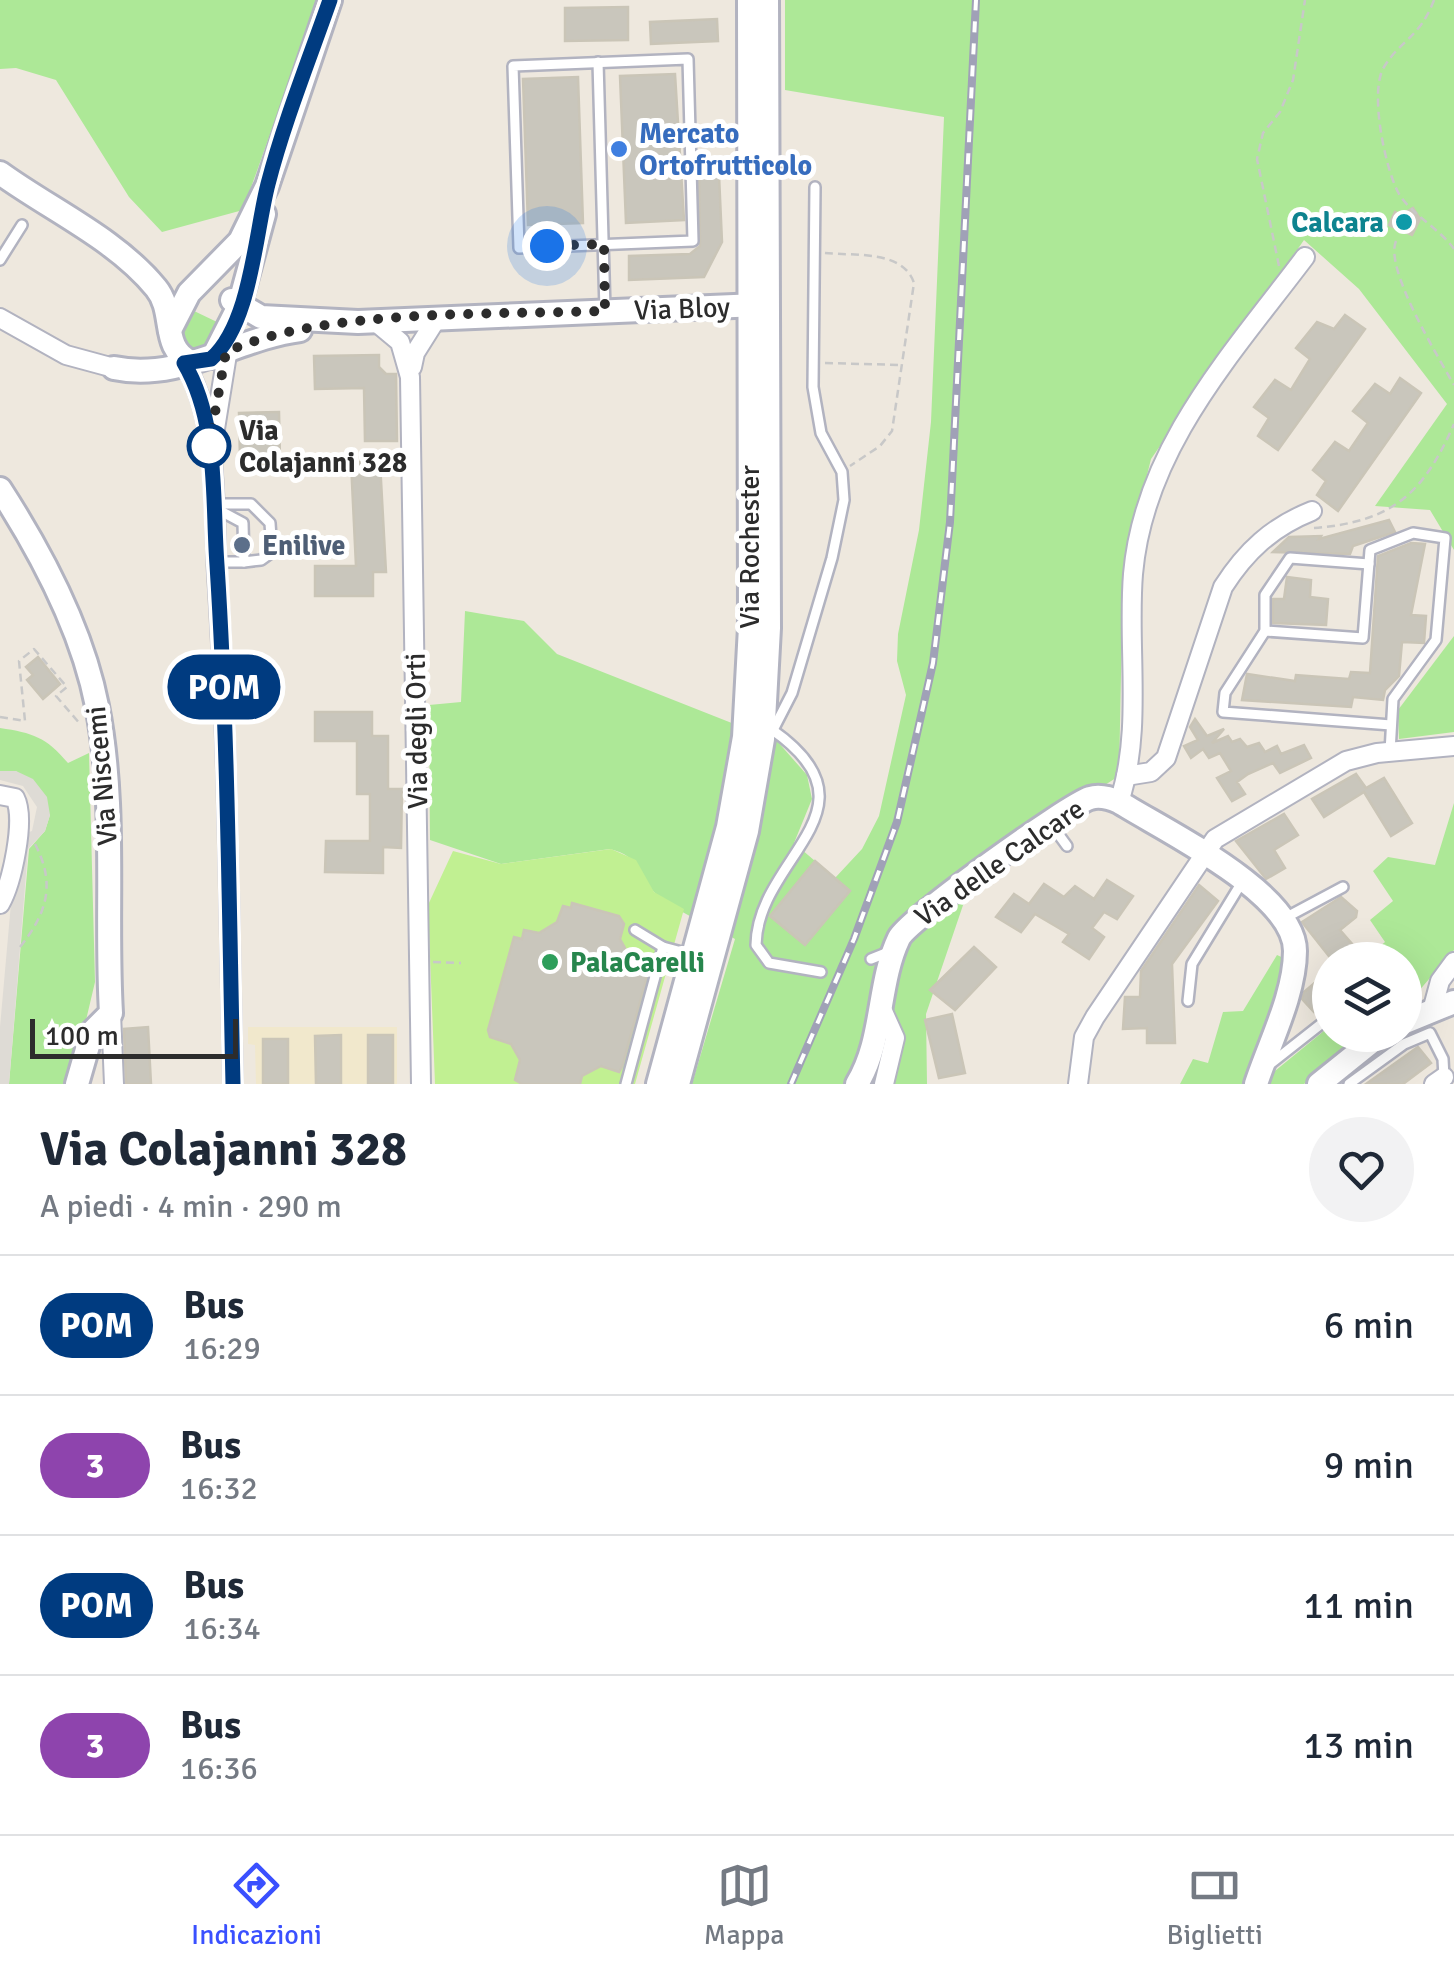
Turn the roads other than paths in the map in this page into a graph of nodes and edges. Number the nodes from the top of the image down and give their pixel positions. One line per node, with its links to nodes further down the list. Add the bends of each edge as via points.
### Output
1 (749, 0): 14 (main road, Via Rochester)
2 (767, 0): 14 (main road, Via Rochester)
3 (324, 4): 6 (main road)
4 (598, 62): 9 (lane); 9 (lane, via 513,66 519,248); 9 (lane, via 688,58 693,240)
5 (0, 173): 12 (main road)
6 (267, 186): 13 (main road, via 240,241); 16 (main road)
7 (814, 187): 34 (lane, via 813,362 821,433 842,472 844,500 792,693)
8 (22, 226): 11 (lane)
9 (604, 244): 15 (lane)
10 (1304, 257): 37 (street, via 1205,390 1161,461 1142,511 1133,574)
11 (0, 260)
12 (128, 261): 13 (main road); 21 (main road, via 158,290)
13 (193, 291): 16 (main road, via 221,288); 21 (main road)
14 (757, 305): 15 (main road, Via Bloy); 34 (main road, Via Rochester); 50 (main road, Via Rochester, via 744,737)
15 (605, 311): 18 (main road, Via Bloy)
16 (235, 313): 20 (main road); 23 (main road)
17 (0, 318): 24 (street, via 66,356)
18 (437, 318): 19 (main road, Via Bloy); 22 (street)
19 (412, 320): 20 (main road, Via Bloy); 22 (street, Via degli Orti)
20 (367, 322): 22 (street); 23 (main road, via 284,332)
21 (169, 326): 23 (main road, via 174,350); 24 (main road, via 142,359)
22 (410, 352): 65 (street, Via degli Orti)
23 (198, 362): 24 (main road); 25 (street); 25 (street)
24 (114, 368)
25 (212, 465): 27 (street)
26 (0, 489): 57 (main road, Via Niscemi, via 40,555 90,676 102,748)
27 (213, 505): 29 (street); 30 (lane, via 243,524); 30 (lane, via 252,504 270,523 272,552)
28 (1311, 520): 37 (street, via 1271,532 1236,568 1166,758 1151,772)
29 (216, 562): 30 (lane); 64 (street)
30 (244, 562)
31 (1369, 564): 32 (lane, via 1290,558 1265,595); 32 (lane, via 1363,638); 33 (lane, via 1370,550 1412,533 1445,538 1436,640 1393,699)
32 (1265, 631): 33 (lane, via 1224,693 1223,712)
33 (1391, 725): 36 (lane)
34 (768, 727): 53 (lane, via 812,764 820,794 763,915 756,945 769,962); 68 (main road, Via Rochester, via 747,831)
35 (1454, 746): 36 (street)
36 (1390, 752): 42 (street, via 1332,769 1222,834)
37 (1126, 776): 39 (street)
38 (0, 795): 45 (street, via 15,798 21,818 11,886)
39 (1119, 802): 40 (main road, Via delle Calcare, via 1092,797); 42 (main road, Via delle Calcare)
40 (1050, 822): 41 (lane); 49 (main road, Via delle Calcare, via 913,922)
41 (1067, 846)
42 (1202, 854): 43 (main road, Via delle Calcare); 71 (street, via 1090,1027)
43 (1243, 881): 46 (main road, Via delle Calcare); 54 (lane, via 1192,964)
44 (1343, 887): 46 (lane)
45 (0, 904)
46 (1285, 918): 60 (main road, via 1295,955)
47 (635, 930): 48 (lane)
48 (663, 947): 50 (lane); 66 (lane)
49 (895, 950): 51 (lane); 56 (main road, Via delle Calcare)
50 (693, 955): 67 (main road, Via Rochester)
51 (871, 959)
52 (1454, 962): 55 (street, via 1440,981)
53 (821, 972)
54 (1188, 1000)
55 (1444, 1005)
56 (882, 1009): 69 (main road, Via delle Calcare); 70 (street, via 895,1038)
57 (110, 1013): 62 (main road, via 92,1032); 63 (street, Via Niscemi)
58 (1312, 1032): 60 (lane)
59 (1359, 1052): 72 (main road)
60 (1258, 1078)
61 (1439, 1080): 73 (lane, via 1443,1059 1430,1033)
62 (77, 1084)
63 (114, 1084)
64 (233, 1084)
65 (421, 1084)
66 (626, 1084)
67 (658, 1084)
68 (678, 1084)
69 (856, 1084)
70 (884, 1084)
71 (1078, 1084)
72 (1319, 1084)
73 (1349, 1084)

